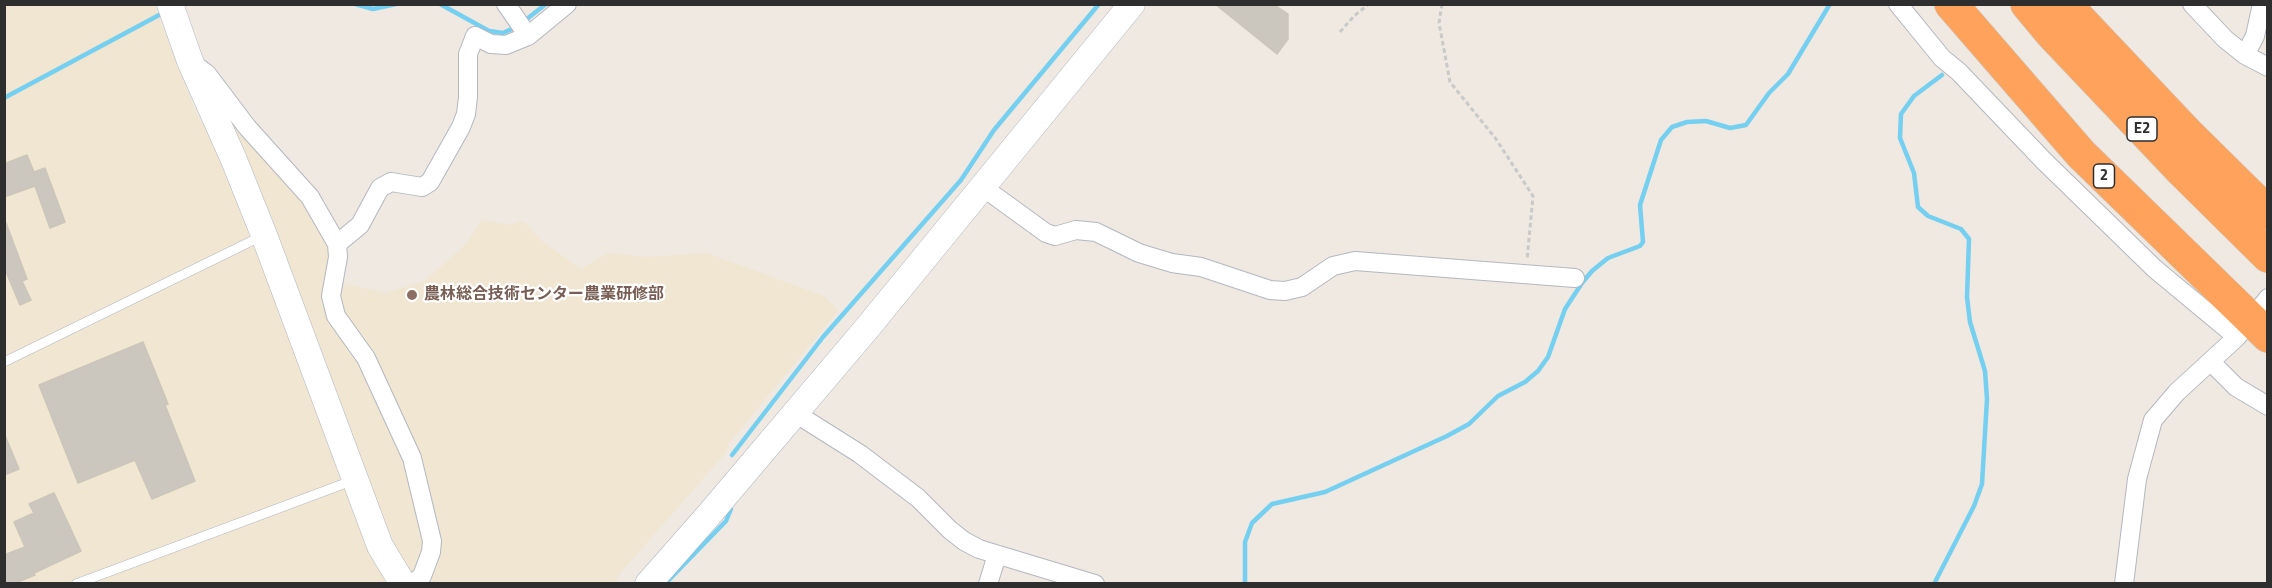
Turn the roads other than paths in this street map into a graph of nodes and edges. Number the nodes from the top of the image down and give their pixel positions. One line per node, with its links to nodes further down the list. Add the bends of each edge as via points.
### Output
1 (170, 4): 13 (street)
2 (507, 4): 11 (street)
3 (567, 4): 11 (street)
4 (1132, 4): 15 (street)
5 (1898, 4): 21 (street, via 1942,58 2155,269)
6 (1951, 4): 21 (highway, 2, via 2081,154)
7 (2027, 4): 19 (highway, E2)
8 (2065, 4): 16 (highway, E2)
9 (2192, 4): 12 (street)
10 (2262, 4): 12 (street, via 2255,36)
11 (528, 36): 18 (street, via 506,45 491,44 475,36 468,54 468,97 461,127 430,182 422,187 391,182 380,188 360,225)
12 (2245, 55): 14 (street)
13 (190, 61): 17 (street); 18 (street, via 207,74 247,127 310,197)
14 (2268, 67)
15 (984, 188): 20 (street, via 1046,233 1055,236 1096,232 1139,253 1201,267 1270,290 1302,287 1333,266 1355,261); 25 (street)
16 (2268, 213)
17 (264, 235): 22 (lane); 26 (street)
18 (337, 244): 30 (street, via 331,296 336,316 366,358 407,448 432,541 422,576)
19 (2264, 253)
20 (1575, 278)
21 (2255, 323): 23 (street)
22 (4, 362)
23 (2211, 362): 24 (street, via 2236,387); 34 (street, via 2153,420 2137,479)
24 (2268, 406)
25 (795, 413): 27 (street, via 860,454 918,498 964,541); 31 (street)
26 (356, 479): 28 (lane); 29 (street, via 380,546)
27 (997, 555): 32 (street); 33 (street)
28 (76, 584)
29 (403, 584)
30 (412, 584)
31 (648, 584)
32 (988, 584)
33 (1095, 584)
34 (2124, 584)

